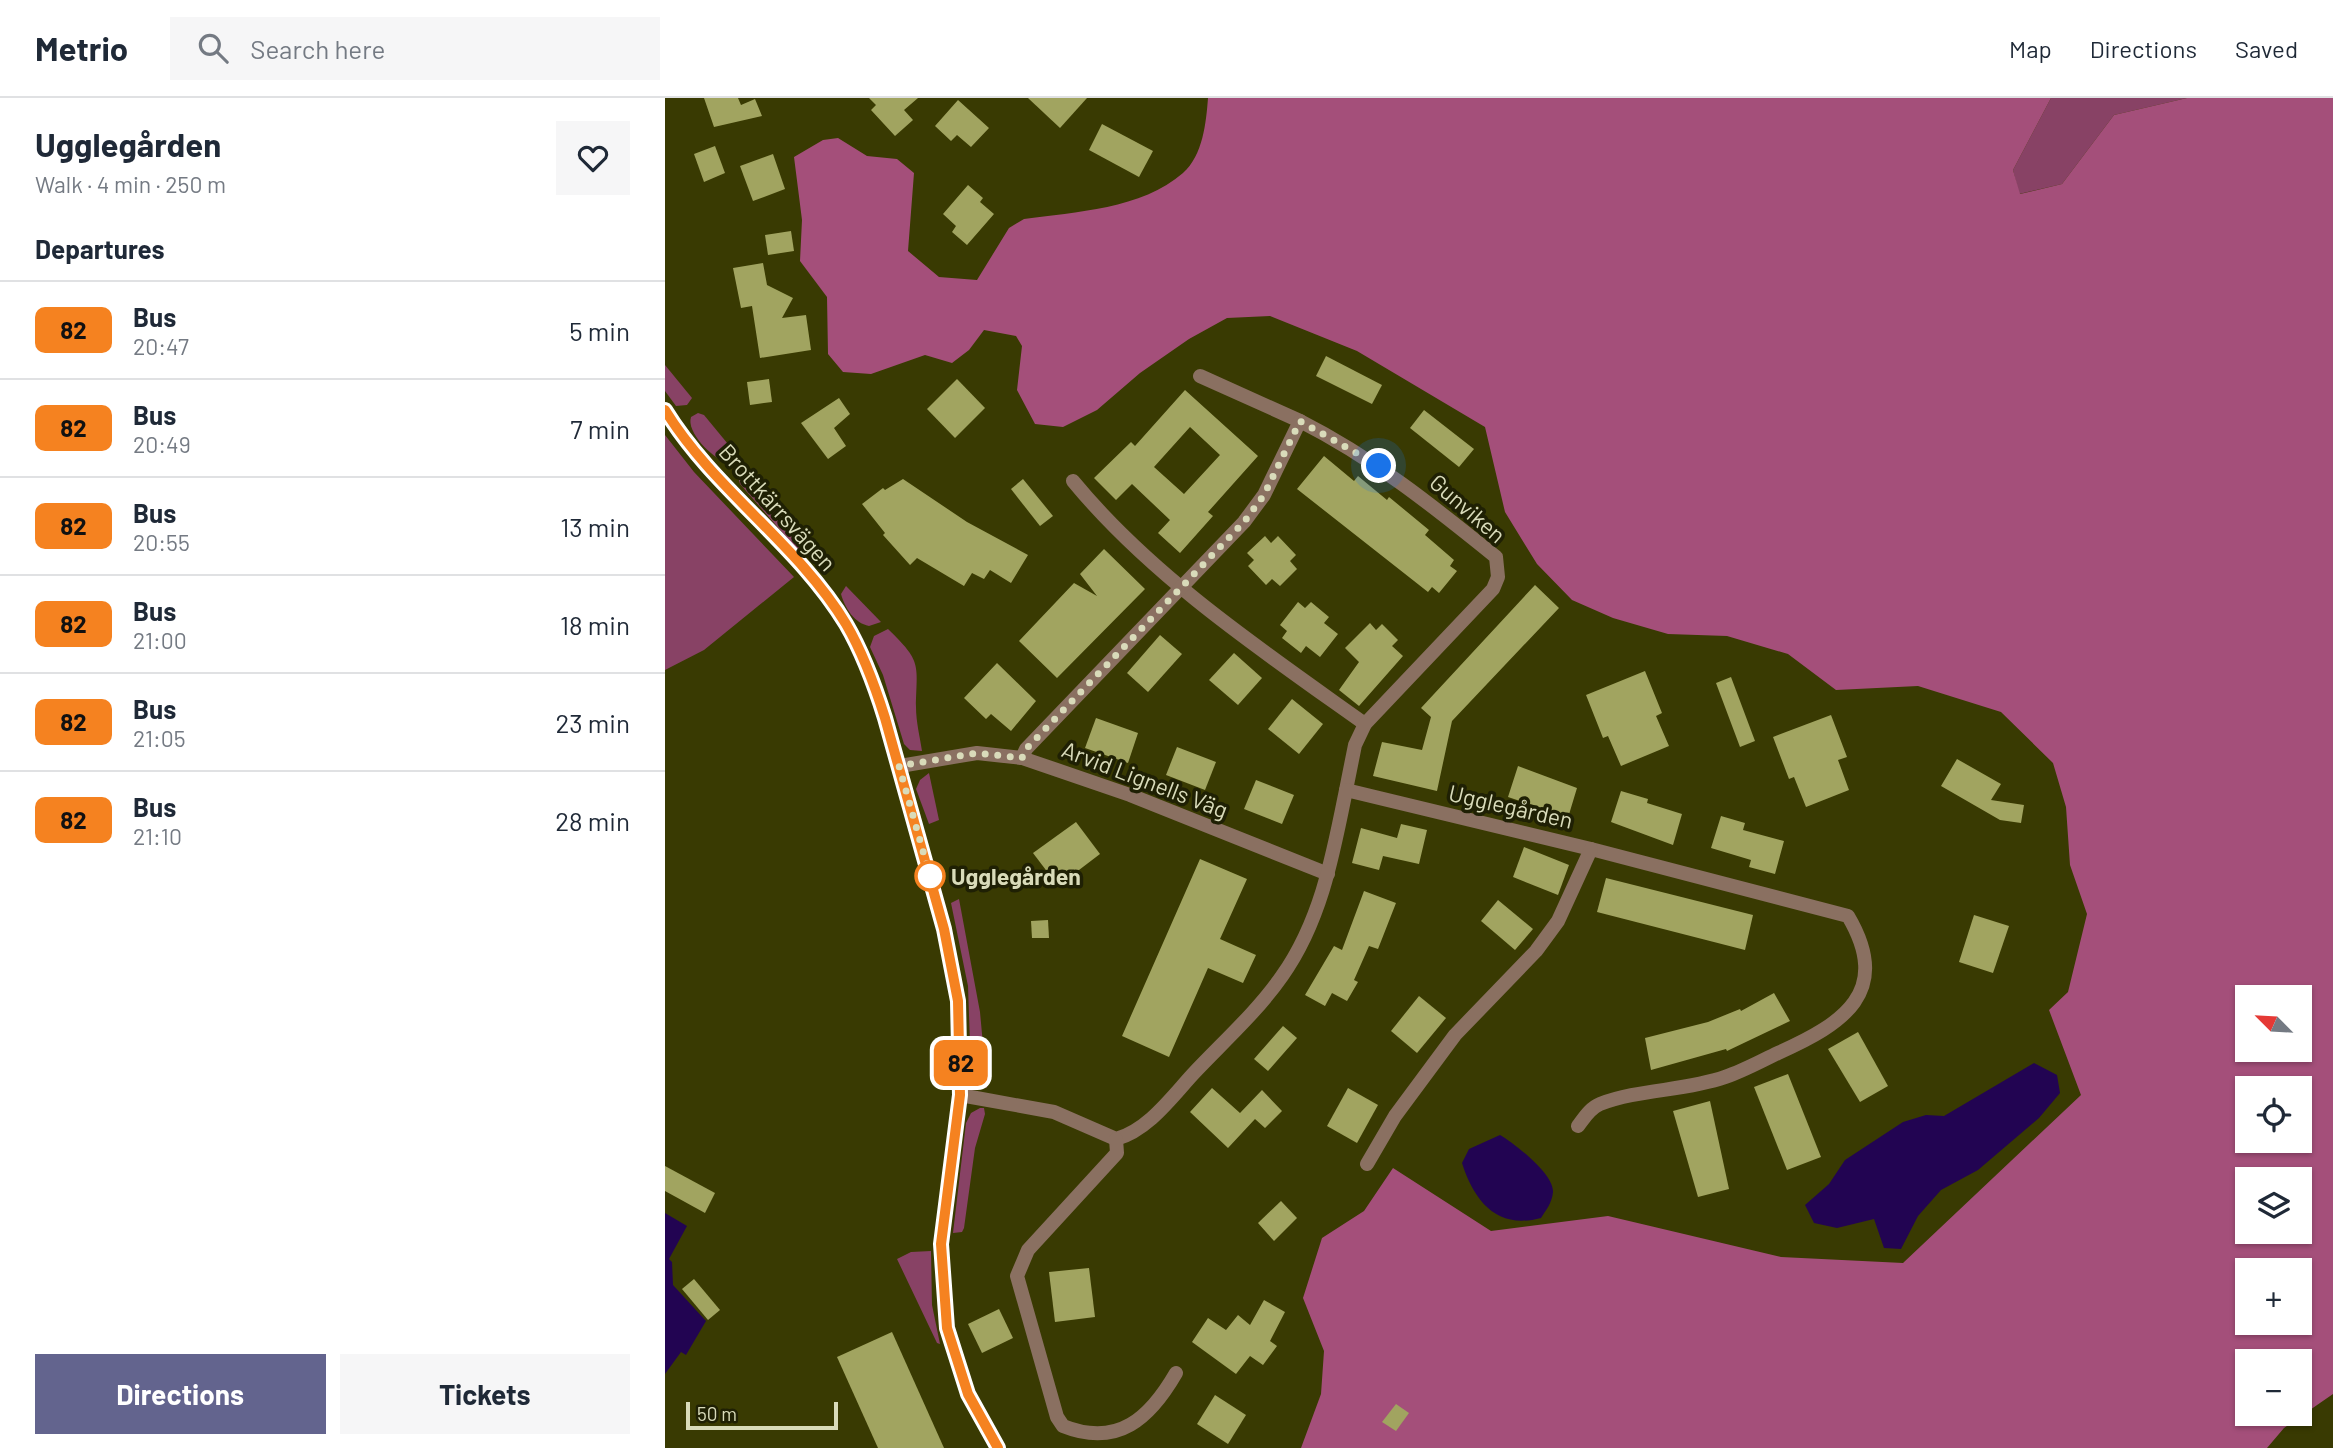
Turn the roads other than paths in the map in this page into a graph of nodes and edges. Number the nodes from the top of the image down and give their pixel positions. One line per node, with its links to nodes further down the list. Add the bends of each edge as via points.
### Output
1 (1200, 376): 3 (street, Gunviken)
2 (665, 411): 8 (street, Brottkärrsvägen, via 822,590 846,625 874,685)
3 (1300, 421): 5 (street, via 1264,495); 6 (street, Gunviken, via 1389,473 1496,557 1498,577 1493,589)
4 (1073, 481): 5 (street, via 1105,520)
5 (1183, 588): 6 (street); 7 (street)
6 (1365, 723): 9 (street, Gunviken)
7 (1022, 758): 8 (street, Arvid Lignells Väg, via 977,753); 11 (street, Arvid Lignells Väg, via 1130,795)
8 (899, 766): 12 (street, Brottkärrsvägen, via 952,963 961,1028)
9 (1346, 790): 10 (street, Ugglegården); 11 (street)
10 (1591, 849): 13 (street, Ugglegården, via 1849,915 1862,939 1865,967 1853,1006 1835,1025 1724,1078 1599,1104); 15 (street, Ugglegården, via 1575,889 1536,951 1455,1035 1395,1116)
11 (1328, 874): 14 (street, via 1305,938 1281,978 1139,1129)
12 (960, 1095): 14 (street, via 1054,1112); 17 (street, Brottkärrsvägen, via 941,1244 947,1328 968,1394)
13 (1578, 1126)
14 (1116, 1139): 16 (street, via 1117,1153 1028,1250 1017,1276 1063,1426 1093,1434 1130,1427 1159,1402)
15 (1367, 1164)
16 (1176, 1373)
17 (998, 1448)

